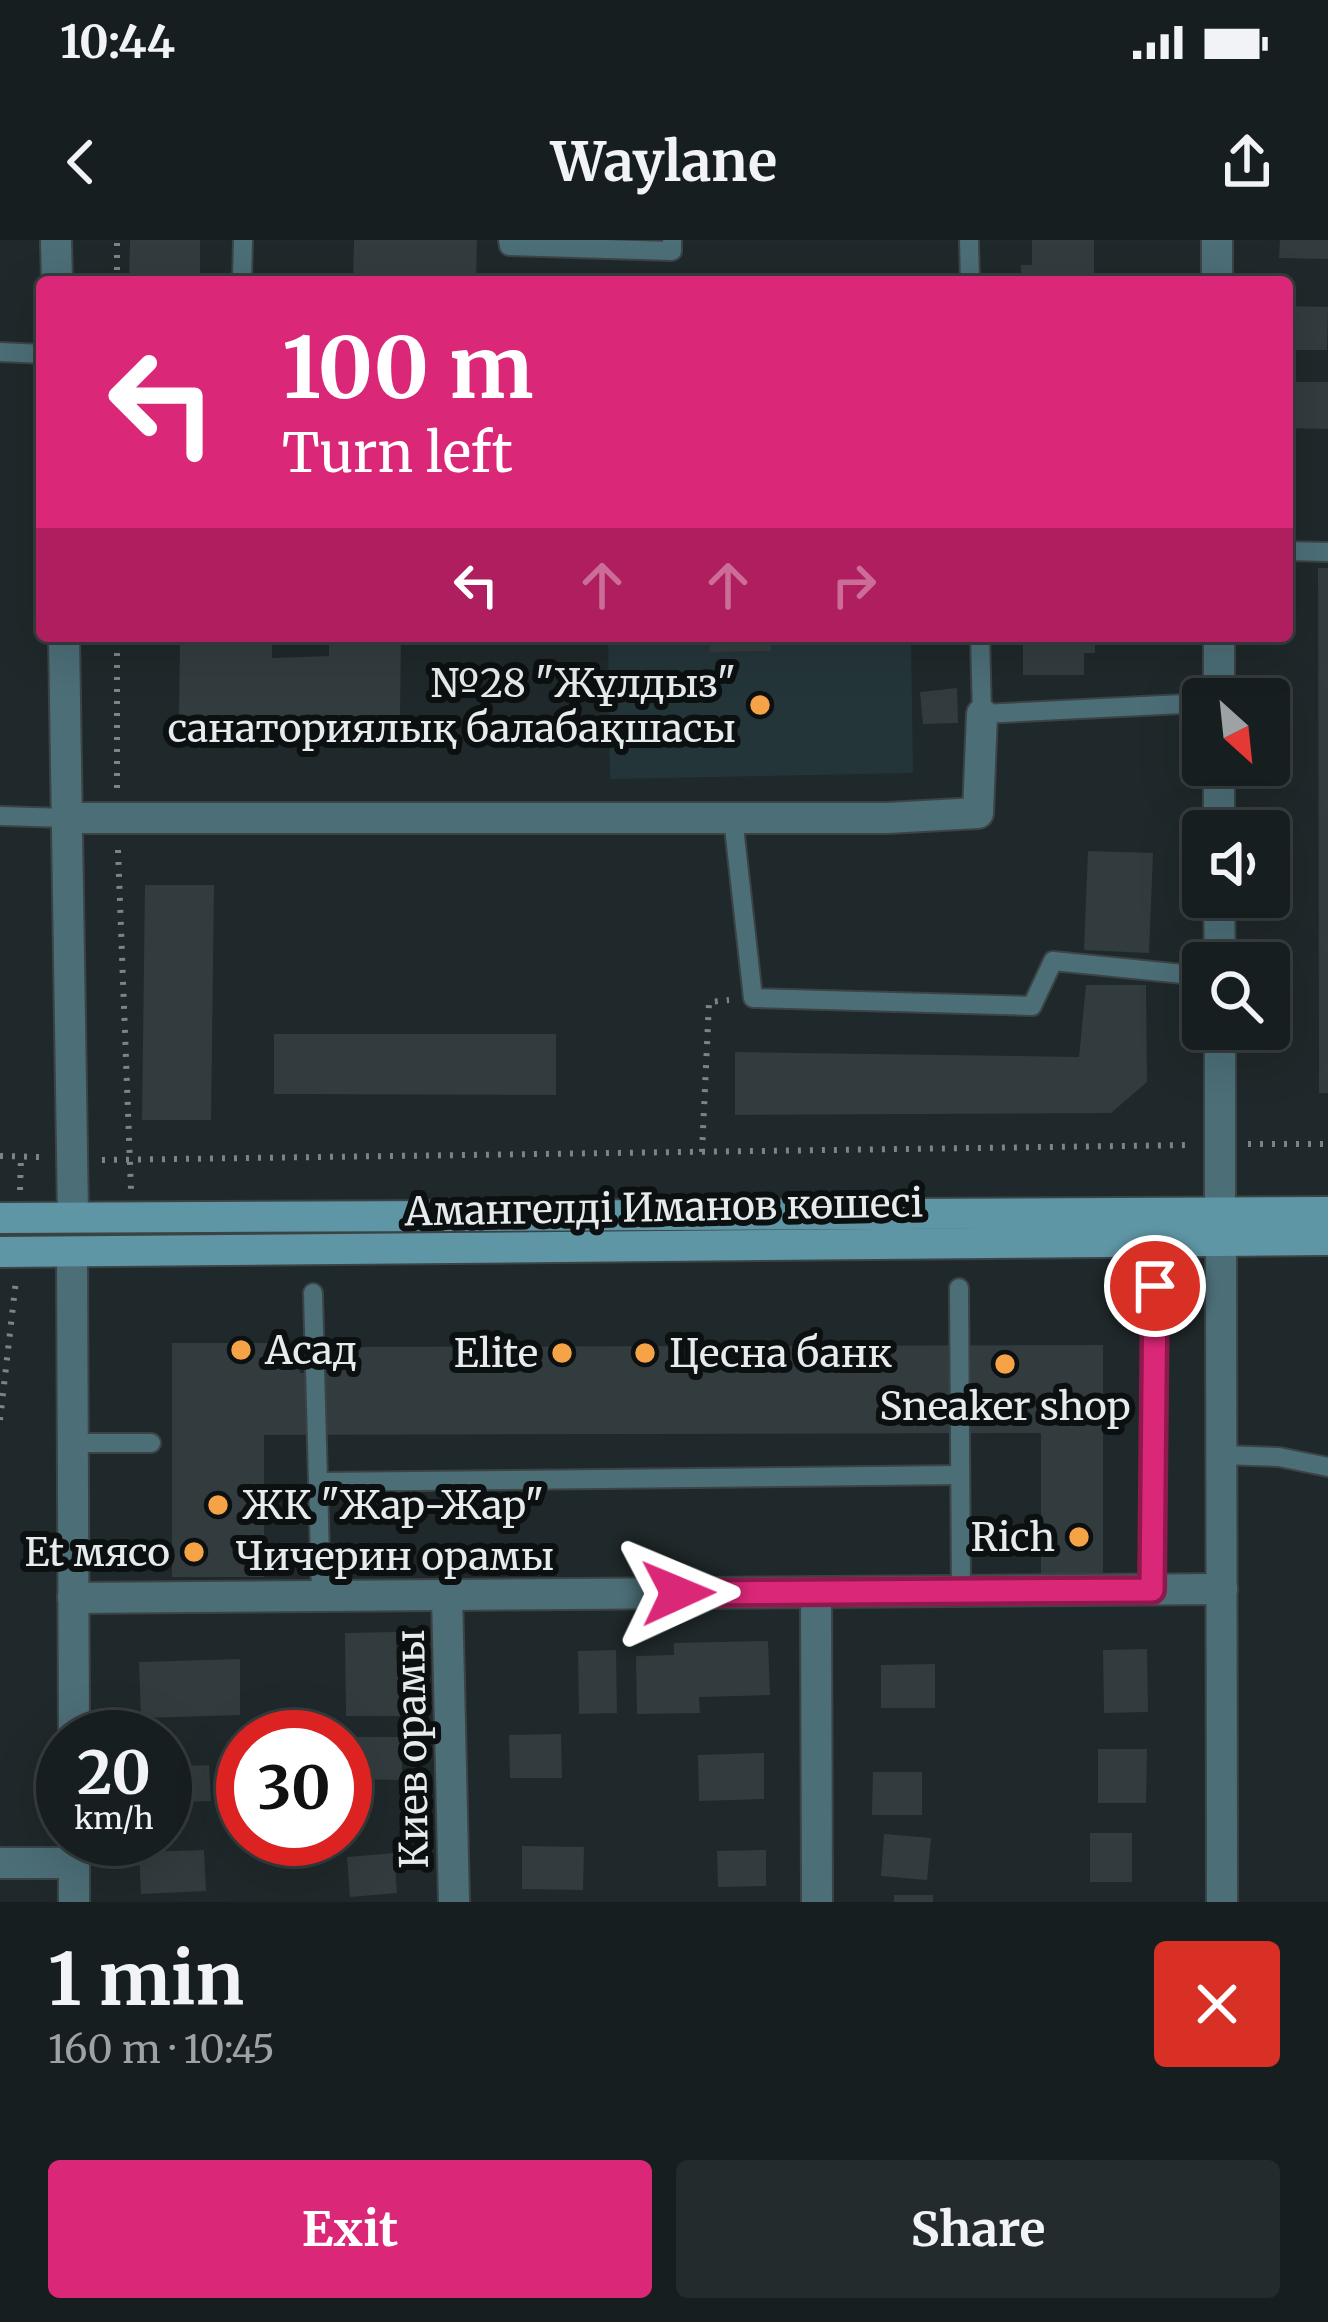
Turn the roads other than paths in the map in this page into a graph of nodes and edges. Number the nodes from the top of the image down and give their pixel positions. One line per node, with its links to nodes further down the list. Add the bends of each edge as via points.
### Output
1 (56, 240): 7 (street)
2 (243, 240): 8 (lane)
3 (508, 240): 4 (lane, via 672,250)
4 (672, 240)
5 (969, 240): 9 (lane)
6 (1217, 240): 10 (street)
7 (57, 276)
8 (242, 276)
9 (970, 276)
10 (1217, 276)
11 (0, 352): 12 (lane)
12 (36, 354)
13 (1293, 551): 14 (lane)
14 (1328, 552)
15 (64, 642): 22 (street)
16 (980, 642): 20 (lane)
17 (1219, 642): 18 (street)
18 (1219, 678)
19 (1182, 704): 20 (lane)
20 (982, 715): 23 (street, via 978,813)
21 (0, 816): 22 (lane)
22 (67, 818): 23 (street); 27 (street)
23 (733, 818): 24 (lane, via 753,998 1032,1006 1053,961)
24 (1182, 974)
25 (1220, 1050): 29 (street)
26 (1328, 1212): 29 (main road, Амангелді Иманов көшесі)
27 (73, 1216): 28 (main road, Амангелді Иманов көшесі); 29 (main road, Амангелді Иманов көшесі); 32 (main road)
28 (0, 1218)
29 (1221, 1226): 30 (main road, Амангелді Иманов көшесі); 32 (main road, Амангелді Иманов көшесі); 38 (street)
30 (1328, 1240)
31 (9, 1252): 32 (main road, Амангелді Иманов көшесі)
32 (72, 1253): 36 (street)
33 (1155, 1286): 43 (lane)
34 (959, 1288): 40 (lane)
35 (313, 1293): 41 (lane)
36 (70, 1443): 37 (lane); 48 (street)
37 (151, 1443)
38 (1222, 1455): 39 (lane); 42 (street)
39 (1328, 1467)
40 (960, 1475): 41 (lane); 44 (lane)
41 (319, 1482): 46 (lane)
42 (1222, 1589): 43 (street, Чичерин орамы); 56 (street)
43 (1152, 1590): 44 (street, Чичерин орамы)
44 (961, 1591): 45 (street, Чичерин орамы)
45 (816, 1592): 47 (street, Чичерин орамы); 55 (street)
46 (322, 1594): 47 (street, Чичерин орамы); 48 (street, Чичерин орамы)
47 (447, 1594): 54 (street, Киев орамы)
48 (73, 1598): 49 (street)
49 (74, 1710)
50 (36, 1857): 51 (street)
51 (0, 1863)
52 (74, 1866): 53 (street)
53 (74, 1902)
54 (454, 1902)
55 (818, 1902)
56 (1222, 1902)

